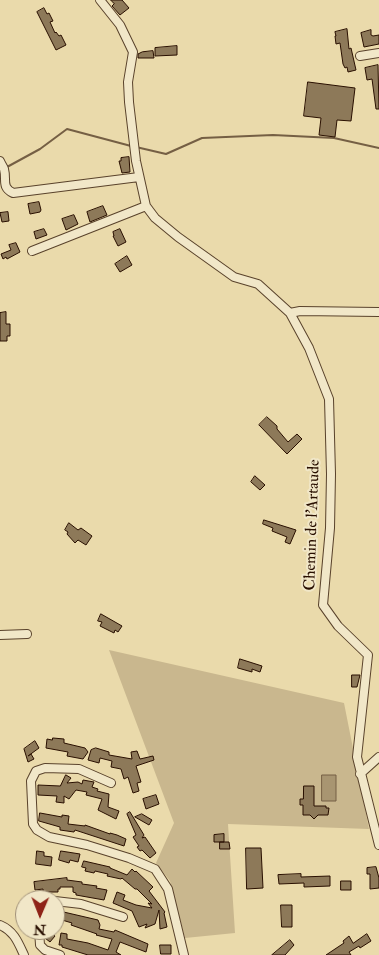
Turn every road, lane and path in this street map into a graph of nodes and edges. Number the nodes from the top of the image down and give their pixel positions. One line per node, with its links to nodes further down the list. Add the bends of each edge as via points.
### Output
1 (100, 0): 5 (street, via 120,25 134,52 128,82)
2 (379, 53): 3 (street)
3 (360, 56)
4 (0, 161): 5 (street, via 6,190 13,193)
5 (139, 177): 6 (street)
6 (146, 206): 7 (street); 9 (street, Chemin de l'Artaude, via 178,237 234,277 258,284)
7 (32, 251)
8 (379, 312): 9 (street)
9 (290, 313): 13 (street, Chemin de l'Artaude, via 309,348 329,400 330,528 323,605 338,626 368,655 357,757)
10 (27, 634): 11 (street)
11 (0, 635)
12 (379, 757): 13 (street)
13 (360, 774): 15 (street, Chemin de l'Artaude)
14 (111, 783): 22 (street, via 79,769 45,768 36,771 31,781 32,824 49,837 87,845 155,869 168,889)
15 (379, 845)
16 (65, 902): 17 (street)
17 (123, 917)
18 (0, 925): 20 (street, via 17,938)
19 (40, 940): 21 (street, via 45,950)
20 (24, 955)
21 (60, 955)
22 (184, 955)

